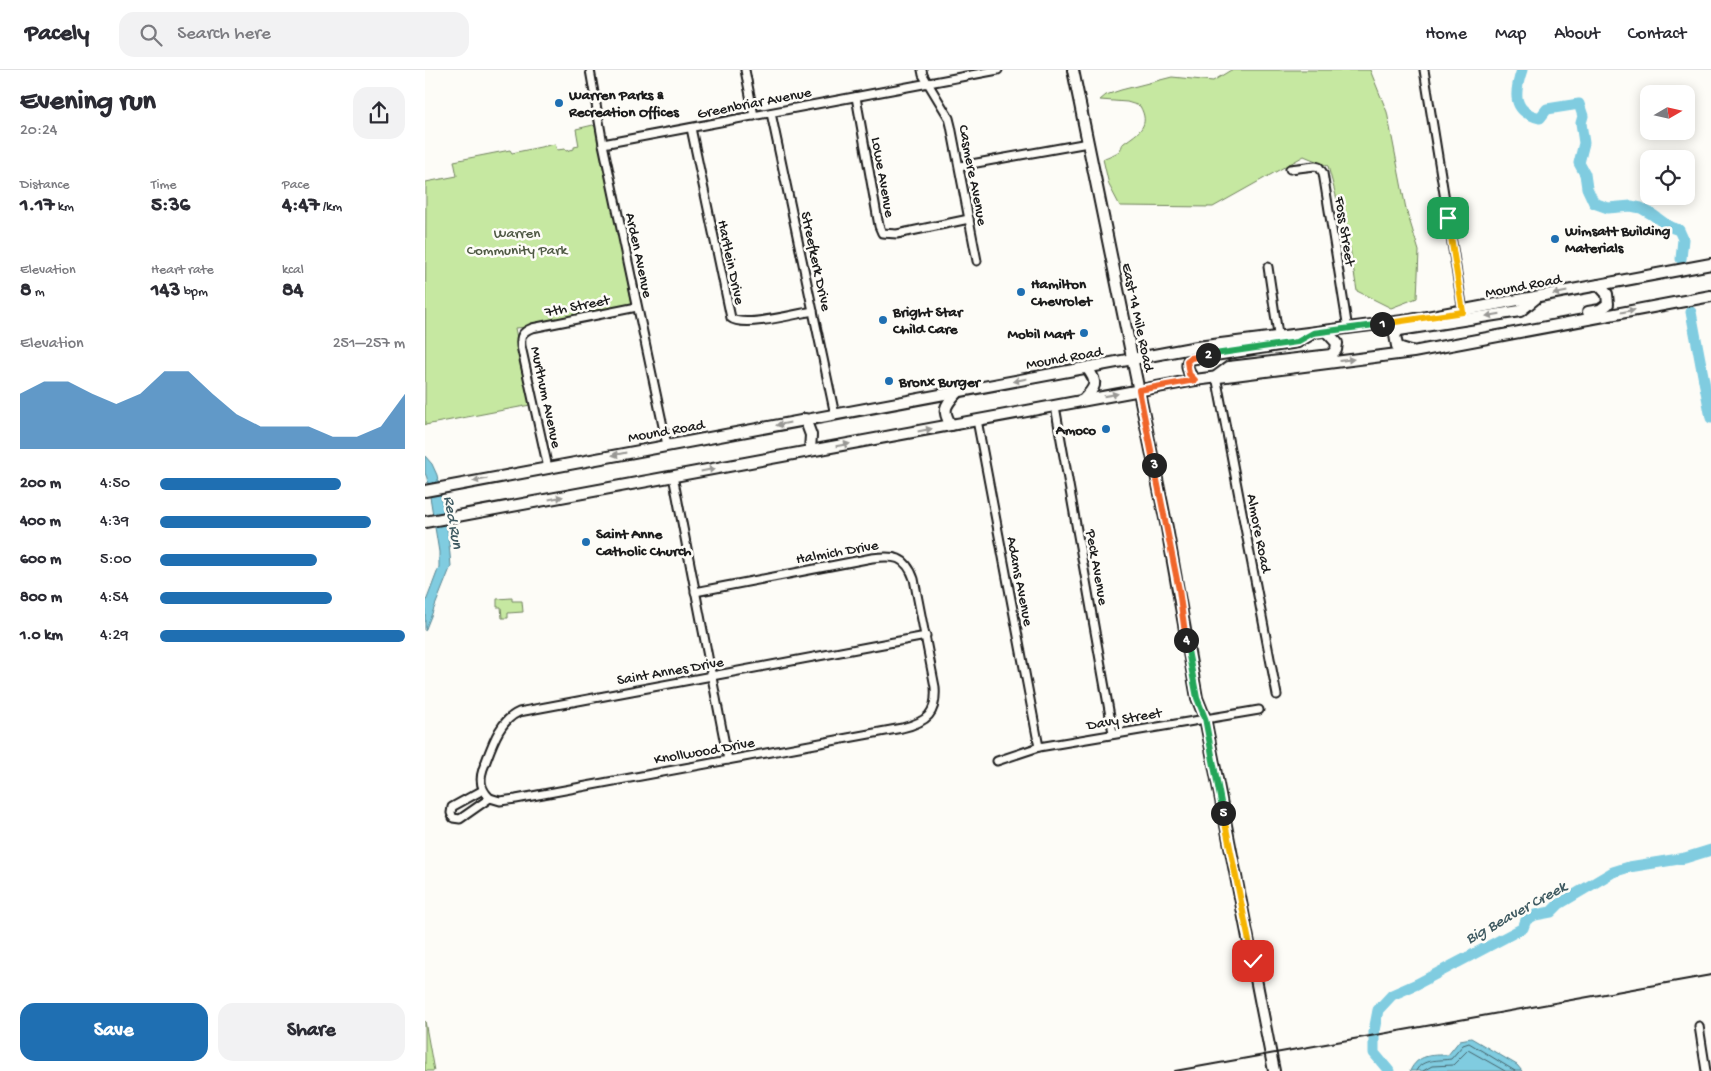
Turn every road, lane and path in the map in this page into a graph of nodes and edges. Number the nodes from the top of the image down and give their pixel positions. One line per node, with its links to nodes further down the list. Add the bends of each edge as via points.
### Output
1 (590, 70): 13 (street, Arden Avenue)
2 (745, 70): 10 (street)
3 (923, 70): 7 (street, Casmere Avenue)
4 (998, 70): 7 (street, Greenbriar Avenue)
5 (1073, 70): 12 (main road, East 14 Mile Road)
6 (1424, 70): 25 (street)
7 (928, 83): 8 (street, Greenbriar Avenue); 14 (street, Casmere Avenue, via 949,118)
8 (856, 97): 9 (street, Greenbriar Avenue); 16 (street, Lowe Avenue, via 882,233 897,234)
9 (771, 113): 10 (street, Greenbriar Avenue); 24 (street, Streefkerk Drive)
10 (754, 116): 11 (street, Greenbriar Avenue)
11 (691, 128): 13 (street, Greenbriar Avenue); 24 (street, Hartlein Drive, via 731,318 736,322 748,322)
12 (1088, 143): 14 (street); 32 (main road, East 14 Mile Road)
13 (603, 144): 23 (street, Arden Avenue)
14 (960, 166): 16 (street, Casmere Avenue)
15 (1290, 169): 26 (street, Foss Street, via 1315,166 1323,173)
16 (969, 220): 17 (street, Casmere Avenue)
17 (977, 261)
18 (1711, 264): 20 (main road, Mound Road)
19 (1268, 267): 29 (street)
20 (1599, 285): 22 (main road, Mound Road, one-way to 22); 30 (main road, via 1609,299 1600,310 1475,334)
21 (1711, 296): 30 (main road, one-way to 21)
22 (1537, 297): 25 (main road, Mound Road); 31 (main road, one-way to 31, via 1520,311 1399,330 1395,335 1397,346)
23 (637, 307): 27 (street, 7th Street); 44 (street, Arden Avenue)
24 (813, 311): 40 (street, Streefkerk Drive)
25 (1463, 312): 26 (main road, Mound Road)
26 (1348, 329): 28 (main road, Mound Road)
27 (523, 332): 46 (street, Murthum Avenue, via 521,346)
28 (1326, 332): 29 (main road, Mound Road); 34 (main road, via 1337,343 1331,355 1229,367)
29 (1279, 340): 32 (main road, Mound Road, via 1197,347); 35 (main road, via 1189,359 1189,374)
30 (1454, 344): 31 (main road)
31 (1413, 352): 34 (main road, one-way to 31)
32 (1133, 360): 33 (main road, Mound Road); 36 (main road, East 14 Mile Road)
33 (1087, 368): 37 (main road, Mound Road, one-way to 37); 38 (main road, via 1094,378 1094,387)
34 (1216, 376): 35 (main road); 53 (street, Almore Road)
35 (1195, 380): 36 (main road)
36 (1139, 390): 38 (main road, one-way to 36); 55 (main road, East 14 Mile Road, via 1195,687)
37 (957, 392): 40 (main road, Mound Road); 43 (main road, via 945,408 945,416)
38 (1082, 400): 39 (main road)
39 (1055, 406): 42 (main road); 56 (street, Peck Avenue)
40 (835, 415): 41 (main road, Mound Road)
41 (805, 419): 44 (main road, Mound Road, one-way to 44); 45 (main road, via 811,434)
42 (977, 420): 43 (main road); 57 (street, Adams Avenue)
43 (951, 425): 45 (main road, one-way to 43)
44 (667, 445): 46 (main road, Mound Road, one-way to 46)
45 (810, 450): 47 (main road, one-way to 45)
46 (548, 468): 48 (main road, Mound Road, one-way to 48)
47 (673, 476): 49 (main road, one-way to 47); 50 (street)
48 (426, 490)
49 (428, 521)
50 (695, 592): 51 (street, Halmich Drive, via 893,556 911,570); 52 (street)
51 (926, 636): 52 (street, Saint Annes Drive); 58 (street, Knollwood Drive, via 936,698 933,711 923,721 902,728)
52 (711, 676): 58 (street); 60 (street, Saint Annes Drive, via 513,714 504,724 483,769)
53 (1277, 695)
54 (1259, 710): 55 (street, Davy Street)
55 (1205, 718): 56 (street, Davy Street); 63 (main road, East 14 Mile Road)
56 (1113, 734): 57 (street, Davy Street)
57 (1039, 747): 59 (street, Davy Street)
58 (728, 760): 61 (street, Knollwood Drive, via 516,799 500,801)
59 (997, 761)
60 (483, 790): 61 (street); 61 (street, via 452,807 453,818 460,819)
61 (491, 798)
62 (1699, 1026): 64 (street)
63 (1274, 1071)
64 (1706, 1071)

